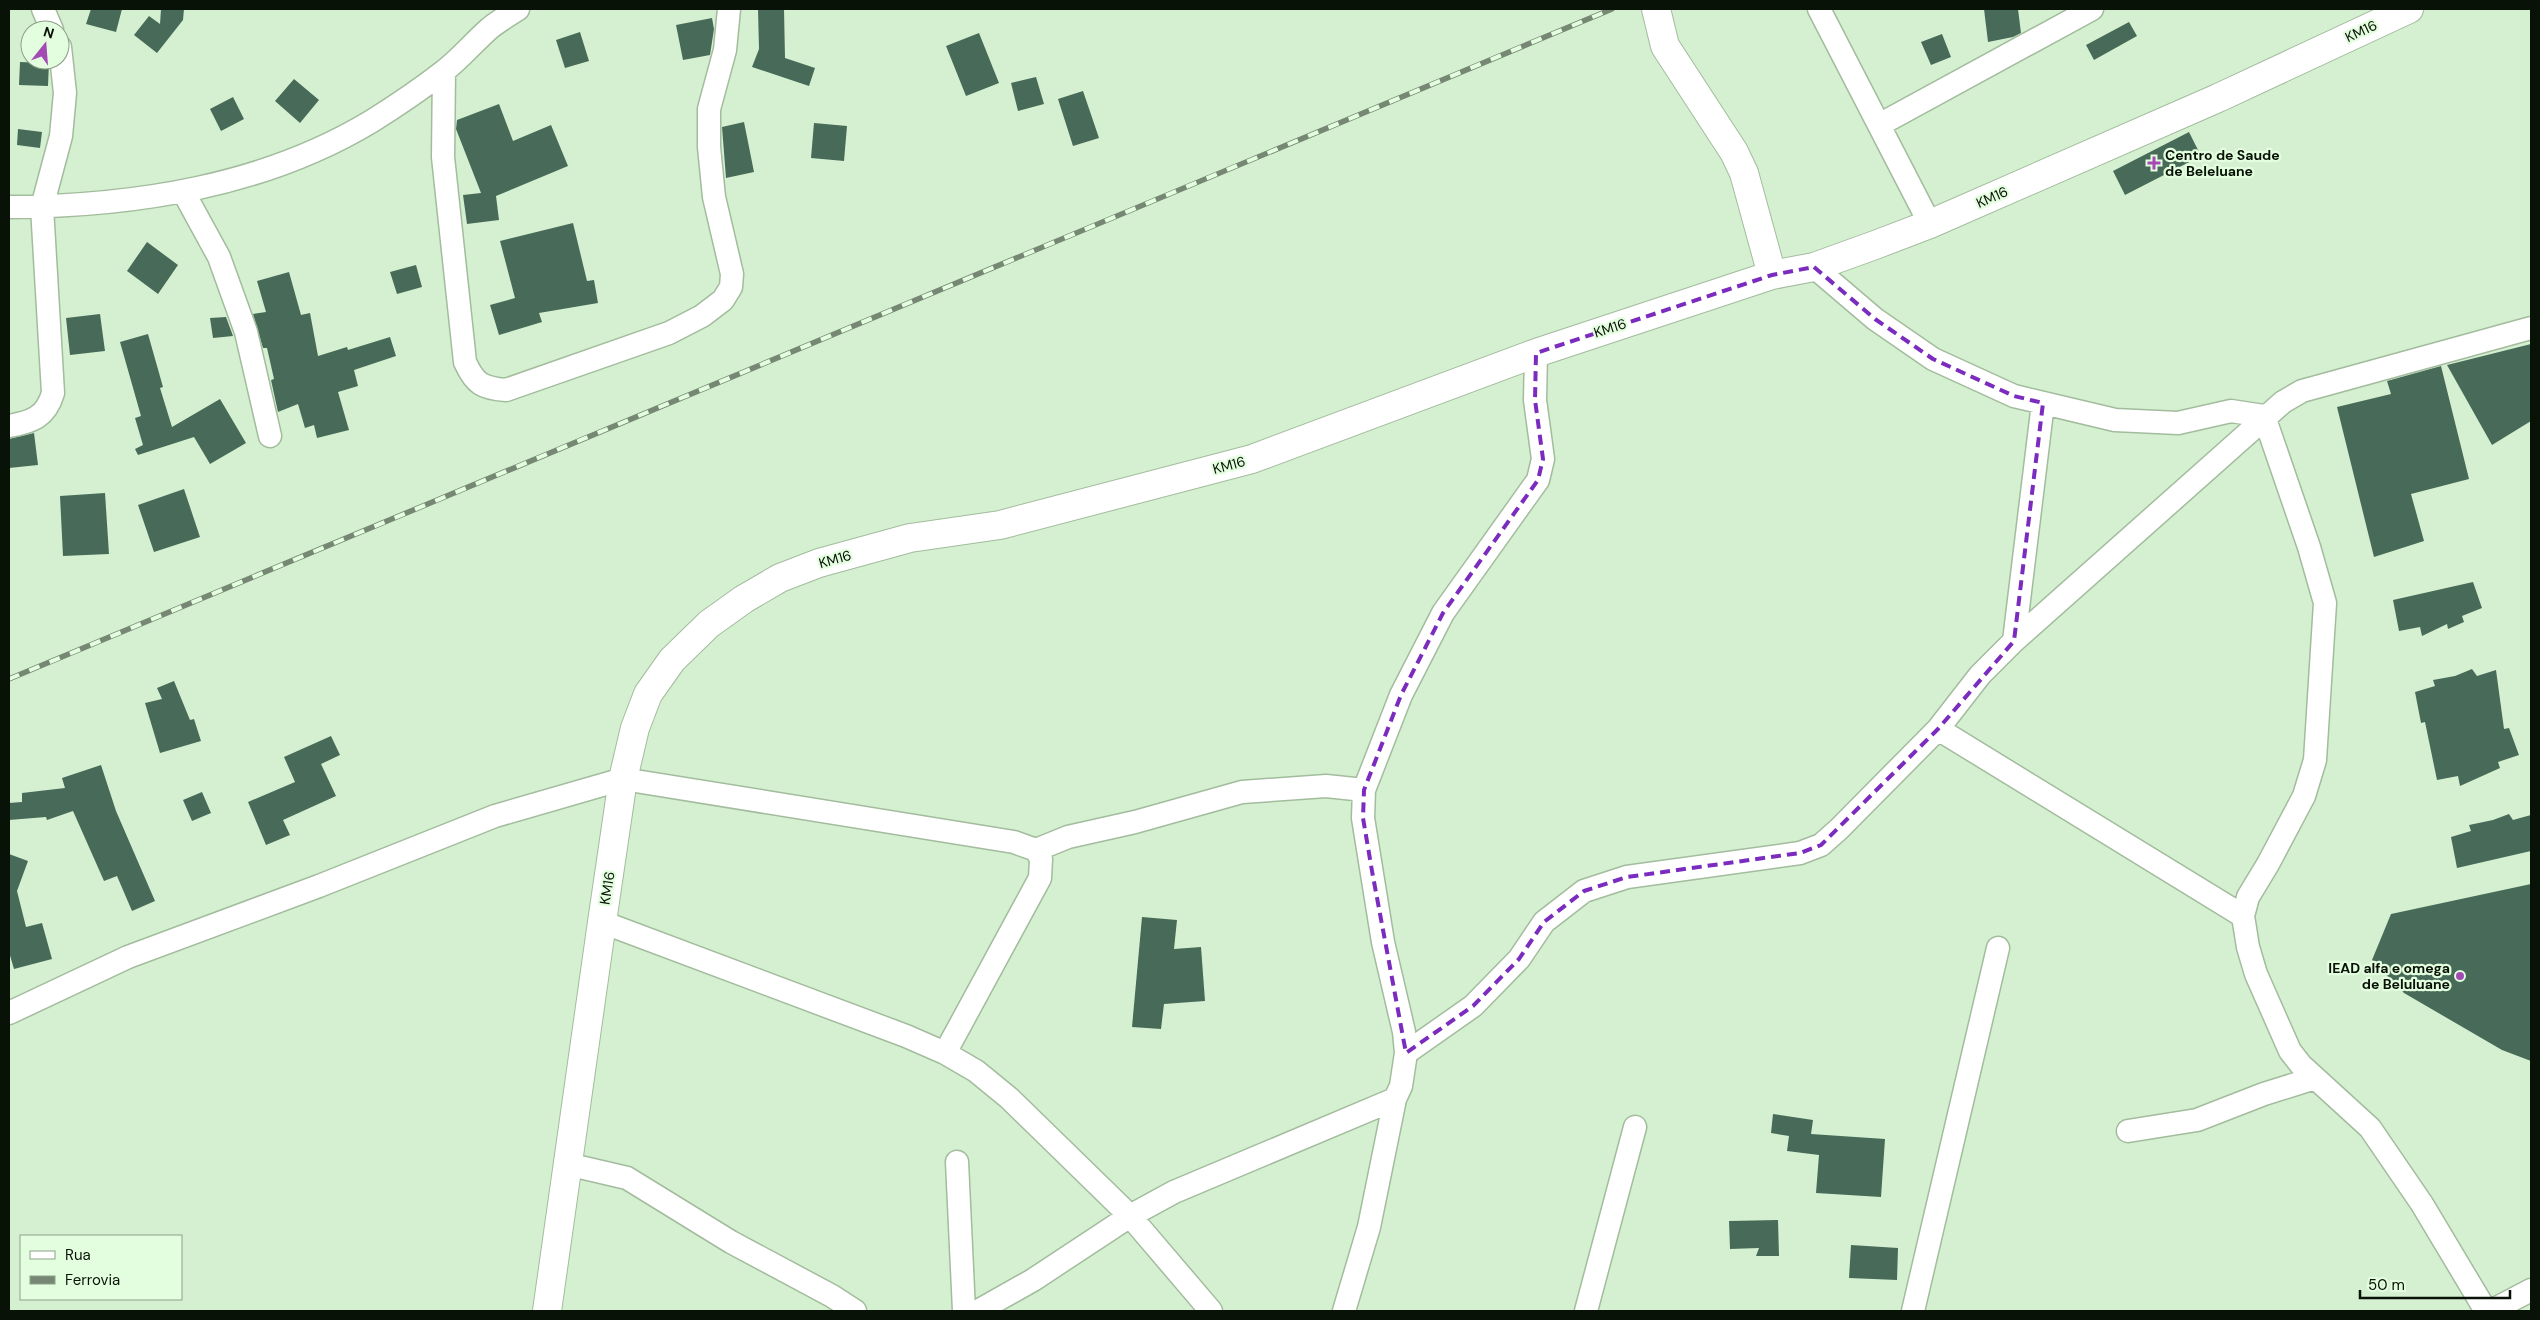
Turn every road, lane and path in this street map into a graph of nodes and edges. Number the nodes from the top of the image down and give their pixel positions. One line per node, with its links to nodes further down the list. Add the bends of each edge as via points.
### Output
1 (518, 9): 8 (street, via 492,26)
2 (729, 9): 8 (street, via 724,50 709,109 714,197 732,274 731,287 724,300 669,333 506,390 492,389 473,380 465,362 443,157)
3 (1656, 9): 15 (street, via 1665,46 1734,152 1744,173)
4 (1819, 9): 9 (street)
5 (2092, 9): 9 (street)
6 (2409, 9): 13 (street, KM16, via 2209,102)
7 (62, 70): 12 (street, via 65,93 61,136)
8 (444, 71): 10 (street, via 371,121 326,145 282,163)
9 (1879, 125): 13 (street)
10 (184, 193): 12 (street, via 120,202); 21 (street, via 219,257 246,332)
11 (9, 207): 12 (street)
12 (42, 207): 20 (street, via 53,393 42,415 30,422)
13 (1930, 224): 14 (street, KM16)
14 (1814, 267): 15 (street, KM16); 18 (street, via 1875,319 1933,359 2014,396)
15 (1772, 275): 17 (street, KM16)
16 (2531, 328): 19 (street, via 2302,391)
17 (1536, 353): 24 (street, KM16, via 1252,459 1000,526 910,538 819,563 780,578 708,624 672,660 648,694 635,728); 25 (street, via 1535,400 1543,459 1538,480 1444,613 1401,695)
18 (2043, 403): 19 (street, via 2115,420 2178,424 2231,411); 22 (street)
19 (2264, 416): 22 (street); 27 (street, via 2325,603 2324,638 2315,760 2304,796 2248,897)
20 (9, 426)
21 (270, 436)
22 (2014, 641): 23 (street, via 1980,675)
23 (1938, 729): 27 (street); 32 (street, via 1821,845 1800,853 1627,877 1584,891 1544,922 1519,959 1473,1006)
24 (623, 779): 26 (street, via 1014,842); 28 (street, KM16); 30 (street, via 495,816 128,957)
25 (1364, 790): 26 (street, via 1318,786 1242,792 1068,837); 32 (street, via 1363,818)
26 (1036, 850): 31 (street, via 1041,859 1040,878)
27 (2243, 916): 33 (street, via 2256,974 2290,1051)
28 (602, 922): 31 (street); 38 (street, KM16)
29 (1998, 948): 48 (street)
30 (9, 1013)
31 (945, 1053): 39 (street, via 976,1071 1009,1098)
32 (1406, 1053): 34 (street, via 1401,1086)
33 (2315, 1078): 36 (street, via 2197,1120); 49 (street, via 2370,1128 2422,1204)
34 (1395, 1099): 39 (street, via 1174,1192); 46 (street, via 1369,1227)
35 (1636, 1127): 47 (street)
36 (2128, 1131)
37 (957, 1162): 43 (street)
38 (567, 1164): 41 (street, KM16); 42 (street, via 627,1178 731,1242)
39 (1130, 1216): 44 (street, via 1033,1280); 45 (street)
40 (2531, 1290): 50 (street)
41 (547, 1311)
42 (855, 1311)
43 (964, 1311)
44 (978, 1311)
45 (1211, 1311)
46 (1344, 1311)
47 (1586, 1311)
48 (1913, 1311)
49 (2486, 1311)
50 (2491, 1311)

